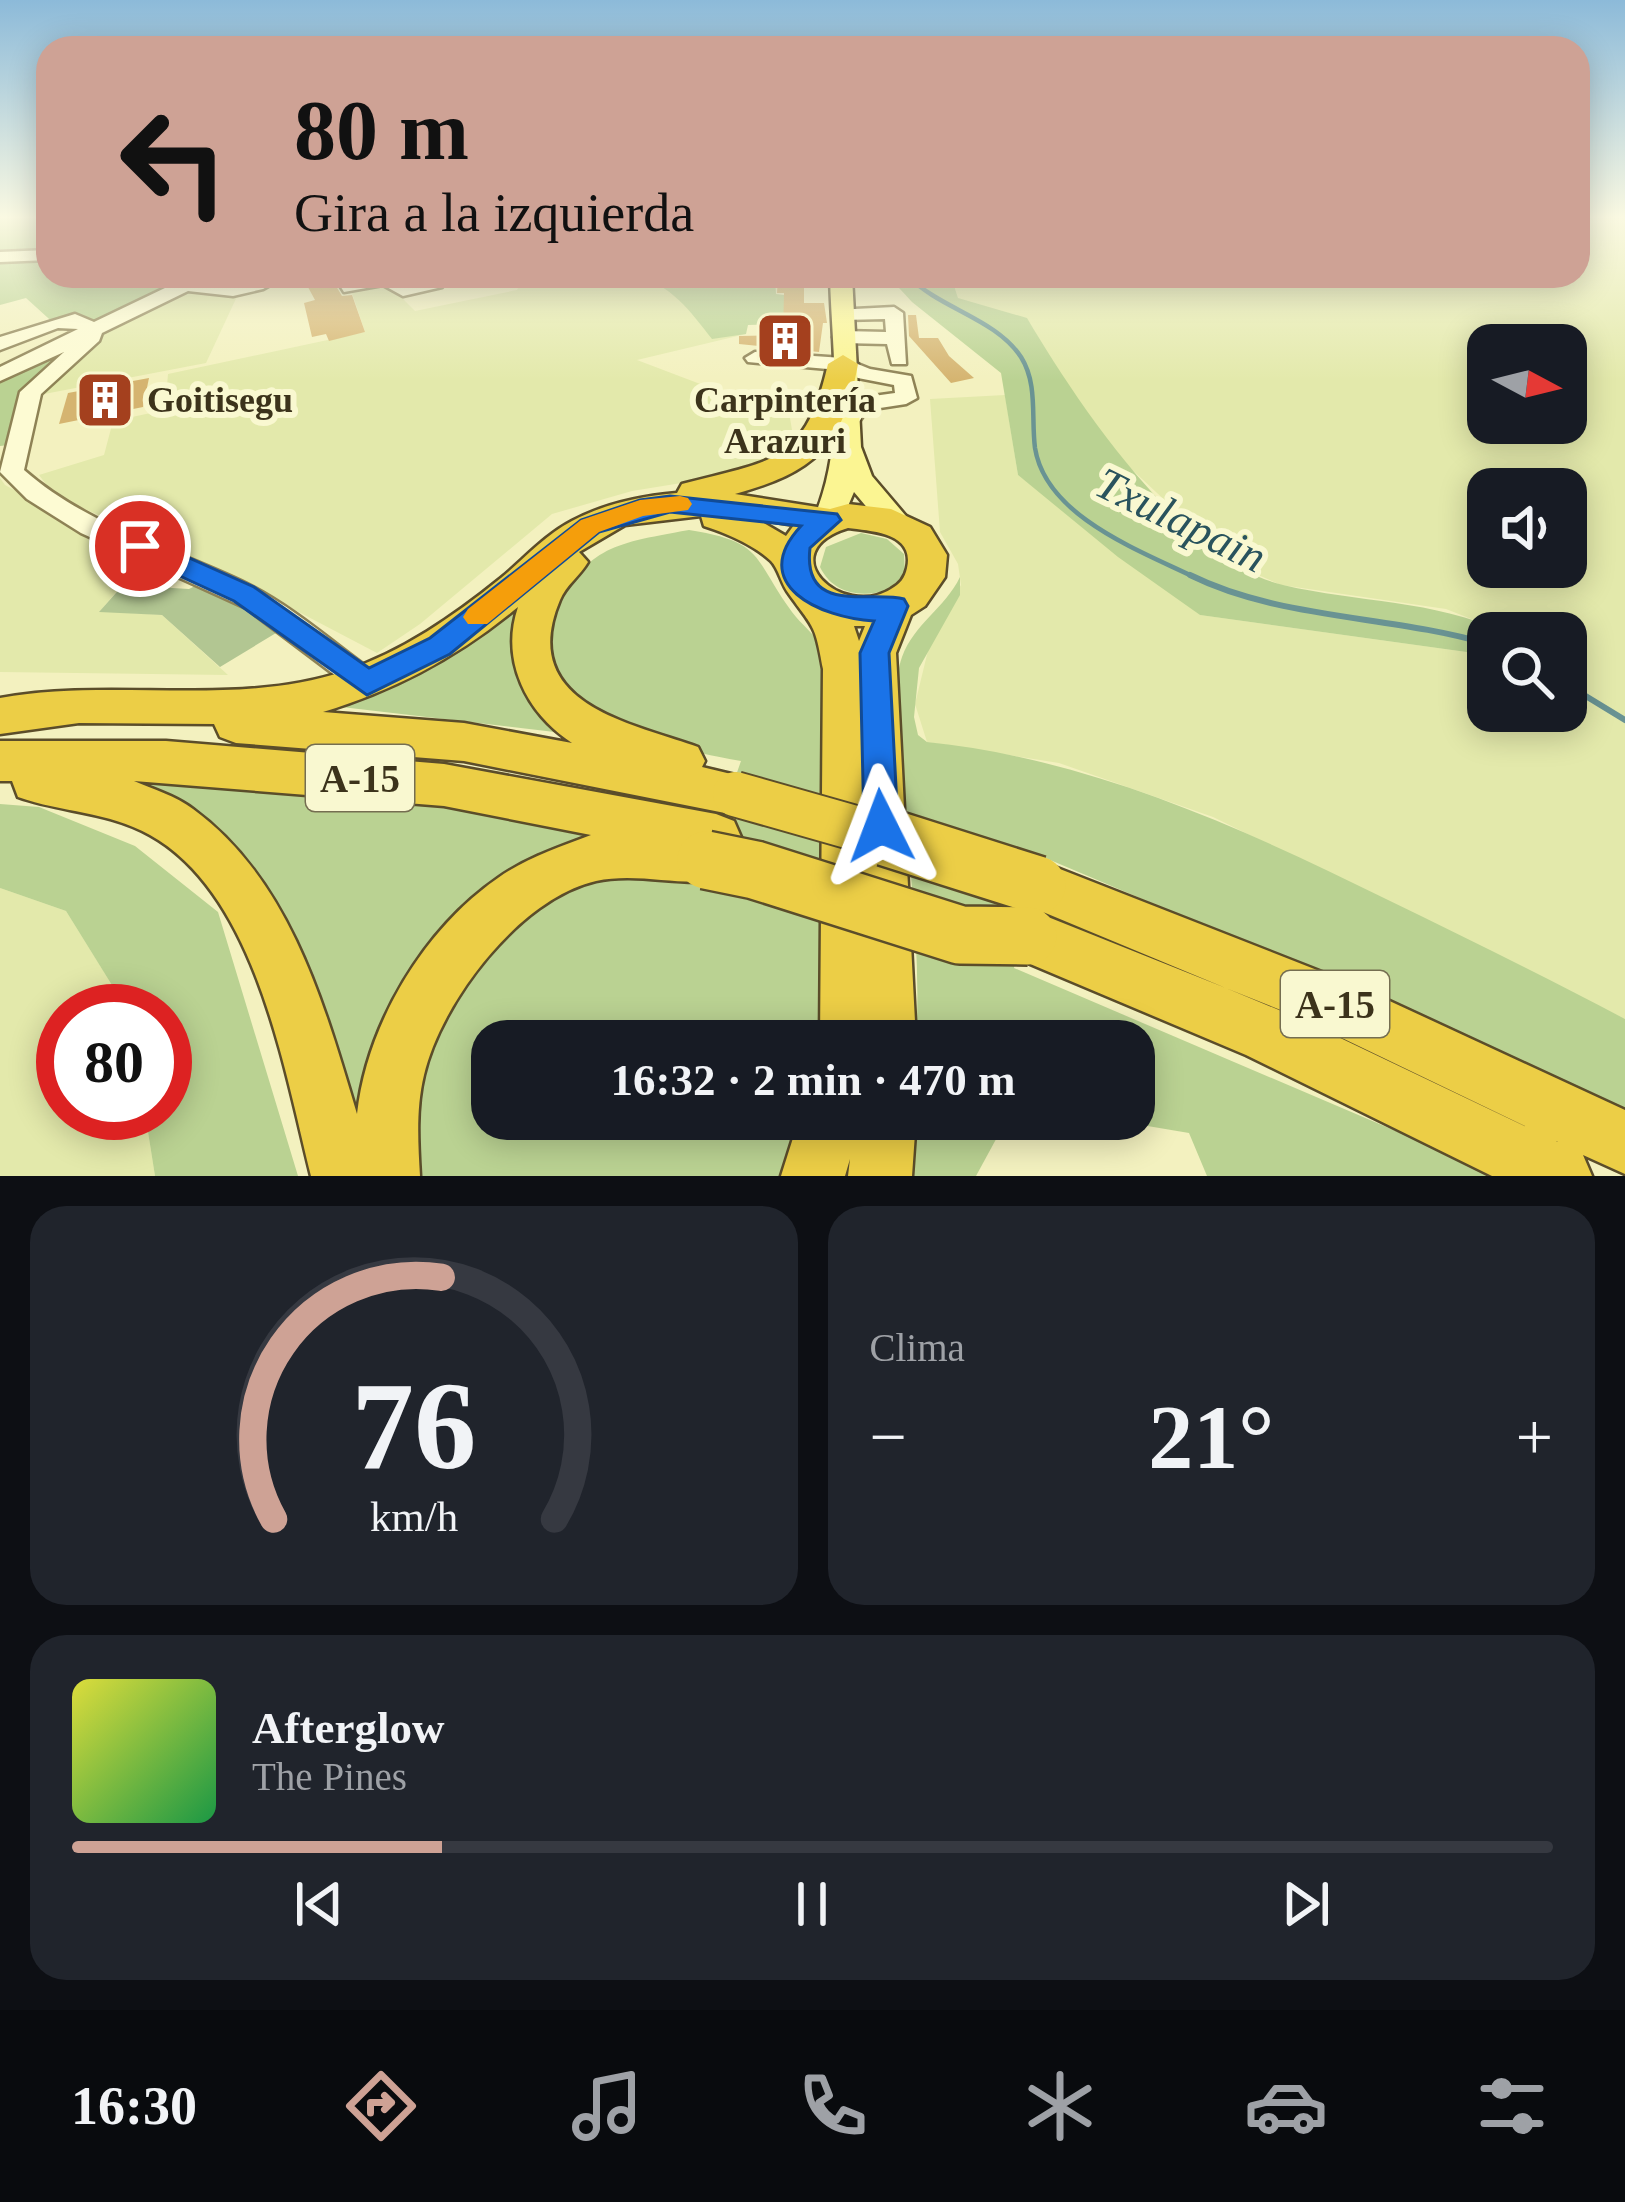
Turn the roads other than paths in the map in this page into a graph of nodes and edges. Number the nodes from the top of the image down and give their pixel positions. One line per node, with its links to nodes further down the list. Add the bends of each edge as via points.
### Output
1 (178, 288): 5 (street)
2 (842, 288): 7 (main road)
3 (49, 326): 4 (street); 5 (street, via 75,320); 6 (street)
4 (0, 327)
5 (92, 328): 10 (street); 13 (street, via 92,337 31,392)
6 (0, 344)
7 (848, 347): 8 (street); 9 (street); 11 (street); 11 (street, via 908,389 901,401); 12 (main road); 16 (highway, via 822,434 768,472 631,506)
8 (898, 349)
9 (755, 358)
10 (0, 375)
11 (868, 401): 12 (street, via 854,409)
12 (846, 435): 14 (main road, via 844,481); 15 (main road, via 859,479)
13 (6, 471): 17 (street, via 75,519)
14 (828, 520): 15 (highway, via 869,515); 16 (highway, via 670,504); 18 (highway, via 803,536)
15 (896, 522): 21 (highway, via 920,538 931,566 920,590)
16 (590, 526): 22 (highway, via 440,646)
17 (156, 554): 19 (street); 22 (street, via 244,594)
18 (794, 558): 20 (highway, via 797,577); 26 (highway, via 724,519 655,518 595,542 559,570 538,603 531,657 542,686 578,724 687,763)
19 (177, 588)
20 (821, 600): 21 (highway, via 853,610); 28 (highway, via 844,669)
21 (894, 606): 29 (highway, via 874,653 873,692)
22 (367, 683): 23 (highway, via 262,703 40,705)
23 (0, 718): 26 (highway, A-15, via 203,721 464,742)
24 (0, 761): 26 (highway, A-15, via 166,761)
25 (0, 782): 34 (highway, via 98,791 209,847 251,901 284,969)
26 (724, 817): 27 (highway, A-15, bridge, via 972,861); 27 (highway, bridge, via 755,870 960,935); 35 (highway, via 536,884 443,967 395,1071)
27 (1033, 910): 33 (highway, A-15, via 1240,961); 39 (highway, A-15)
28 (846, 1020)
29 (887, 1020)
30 (824, 1140): 36 (highway)
31 (845, 1140): 37 (highway)
32 (883, 1140): 38 (highway)
33 (1625, 1143)
34 (343, 1176)
35 (388, 1176)
36 (813, 1176)
37 (841, 1176)
38 (880, 1176)
39 (1560, 1176)

